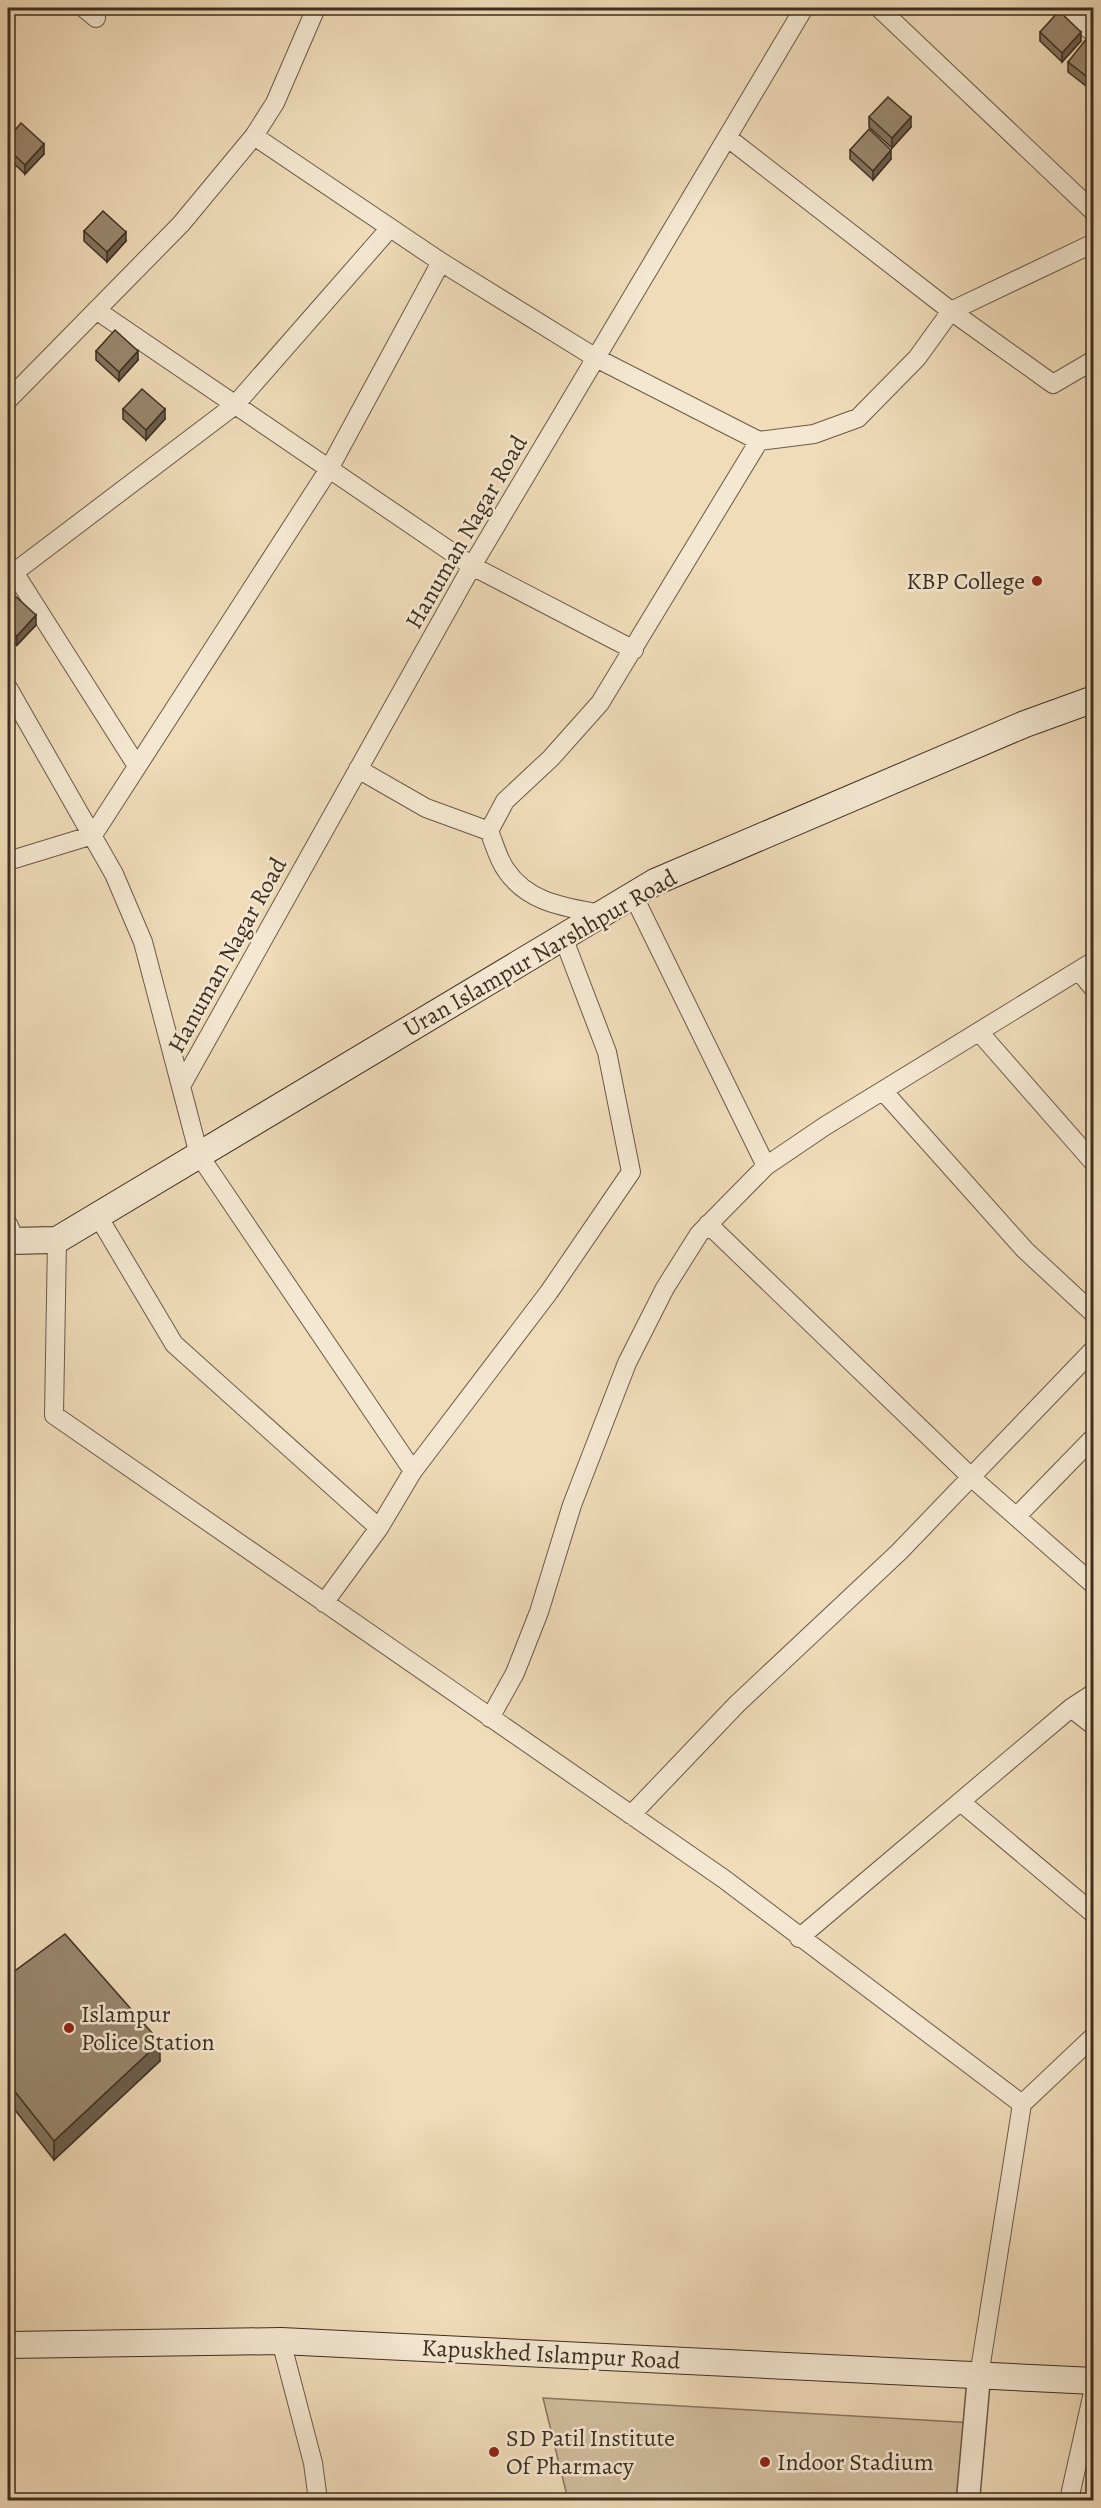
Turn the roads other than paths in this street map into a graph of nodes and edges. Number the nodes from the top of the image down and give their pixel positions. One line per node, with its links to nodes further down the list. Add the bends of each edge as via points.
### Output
1 (316, 8): 6 (street, via 275,103)
2 (804, 8): 7 (street, Hanuman Nagar Road)
3 (879, 8): 8 (street)
4 (1061, 8): 5 (street)
5 (1094, 33)
6 (254, 136): 9 (street); 12 (street, via 181,224)
7 (728, 138): 13 (street); 14 (street, Hanuman Nagar Road)
8 (1094, 212)
9 (390, 228): 11 (street); 17 (street)
10 (1094, 243): 13 (street)
11 (441, 262): 14 (street); 19 (street)
12 (96, 310): 16 (street); 17 (street)
13 (951, 311): 15 (street, via 1053,384); 18 (street, via 917,358 858,418 814,434)
14 (597, 358): 18 (street); 20 (street, Hanuman Nagar Road)
15 (1094, 360)
16 (8, 400)
17 (236, 405): 19 (street); 21 (street)
18 (759, 441): 22 (street)
19 (329, 469): 20 (street); 25 (street)
20 (472, 566): 22 (street); 26 (street, Hanuman Nagar Road)
21 (11, 574): 25 (street)
22 (634, 650): 27 (street, via 600,703 551,758 505,801)
23 (8, 688): 28 (street)
24 (1094, 699): 30 (main road, Uran Islampur Narshhpur Road, via 938,761)
25 (137, 766): 28 (street)
26 (358, 769): 27 (street, via 426,808); 36 (street, Hanuman Nagar Road)
27 (489, 831): 31 (street, via 506,870 526,892 553,905)
28 (93, 835): 29 (street); 36 (street, via 143,942)
29 (8, 861)
30 (633, 895): 31 (main road, Uran Islampur Narshhpur Road); 40 (street)
31 (601, 914): 32 (main road, Uran Islampur Narshhpur Road)
32 (563, 937): 38 (main road, Uran Islampur Narshhpur Road); 48 (street, via 607,1052 630,1172 549,1292)
33 (1086, 966): 34 (street); 35 (street)
34 (1094, 989)
35 (980, 1033): 37 (street); 39 (street)
36 (181, 1086): 38 (street)
37 (884, 1092): 40 (street); 45 (street, via 1025,1250)
38 (199, 1155): 41 (main road, Uran Islampur Narshhpur Road); 48 (street)
39 (1094, 1163)
40 (766, 1166): 42 (street)
41 (98, 1216): 44 (main road, Uran Islampur Narshhpur Road); 51 (street, via 174,1344)
42 (708, 1224): 49 (street); 56 (street, via 665,1288 627,1363 572,1505 527,1643)
43 (10, 1235): 44 (main road, Uran Islampur Narshhpur Road)
44 (57, 1240): 53 (street, via 54,1416)
45 (1094, 1314)
46 (1094, 1349): 49 (street)
47 (1094, 1437): 50 (street)
48 (413, 1471): 51 (street)
49 (971, 1477): 50 (street); 59 (street, via 863,1589 737,1704)
50 (1017, 1516): 52 (street)
51 (379, 1528): 53 (street)
52 (1094, 1585)
53 (324, 1603): 56 (street)
54 (1094, 1693): 55 (street)
55 (1071, 1708): 57 (street); 58 (street)
56 (490, 1718): 59 (street)
57 (1094, 1726)
58 (962, 1803): 60 (street); 61 (street)
59 (631, 1815): 61 (street, via 724,1879)
60 (1094, 1914)
61 (799, 1938): 63 (street)
62 (1094, 2036): 63 (street)
63 (1022, 2104): 66 (street)
64 (282, 2341): 65 (main road, Kapuskhed Islampur Road); 66 (main road, Kapuskhed Islampur Road); 69 (street)
65 (9, 2346)
66 (979, 2376): 67 (main road, Kapuskhed Islampur Road); 70 (street)
67 (1094, 2380)
68 (1094, 2388): 71 (street)
69 (318, 2500)
70 (968, 2500)
71 (1069, 2500)

